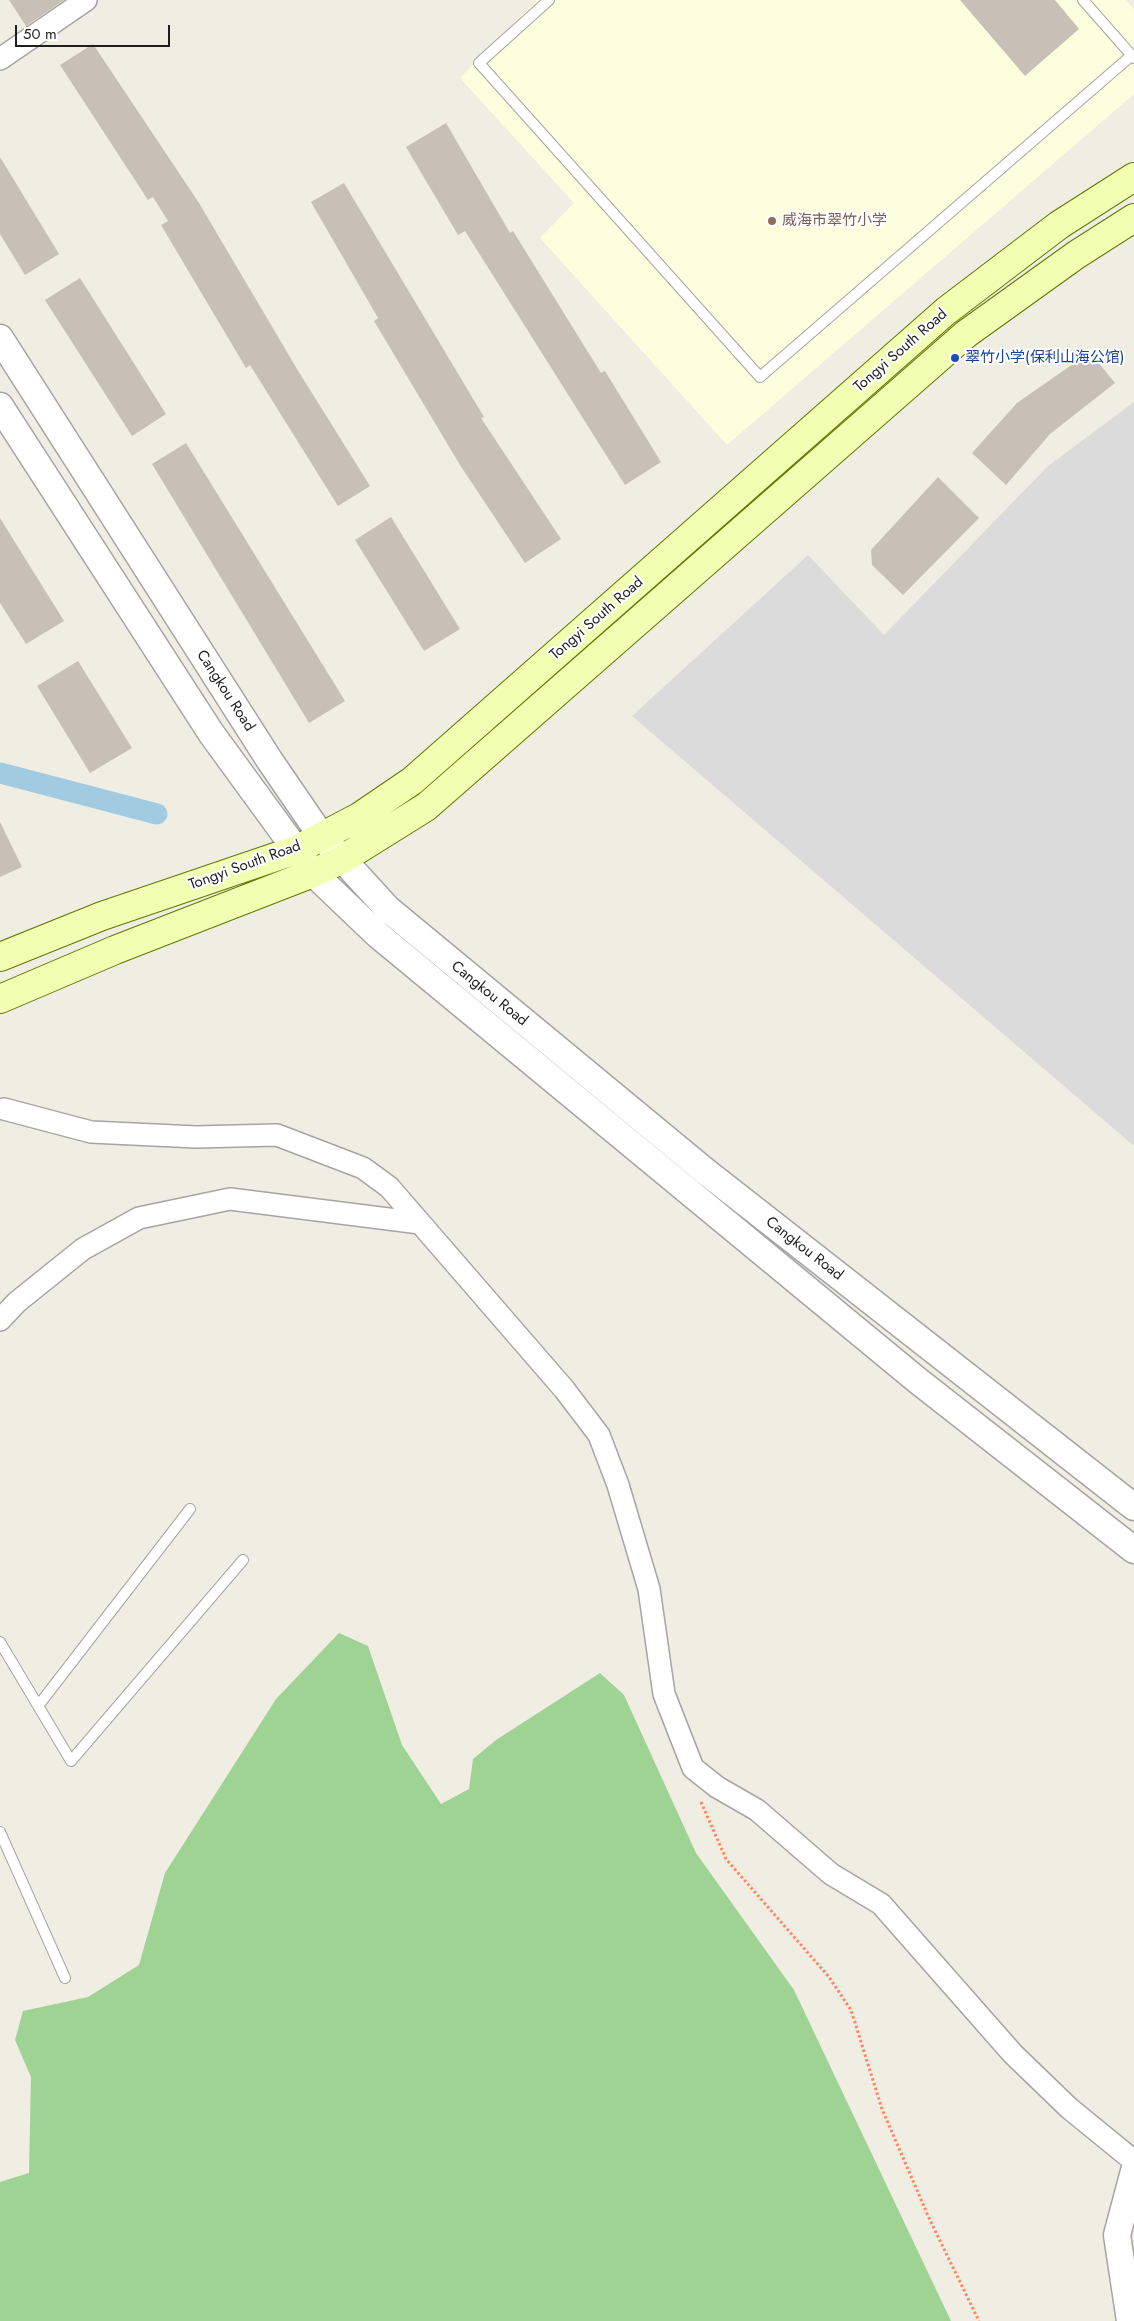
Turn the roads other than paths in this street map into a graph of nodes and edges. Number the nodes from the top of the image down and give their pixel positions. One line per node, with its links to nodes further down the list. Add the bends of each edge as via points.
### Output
1 (86, 0): 5 (street)
2 (549, 0): 4 (lane, via 479,63 760,377)
3 (1083, 0): 4 (lane)
4 (1133, 57)
5 (0, 59)
6 (1134, 177): 10 (main road, Tongyi South Road, via 1059,225 946,310 412,781 359,817)
7 (1134, 218): 12 (main road, Tongyi South Road, via 1076,254 966,334 464,775 419,812)
8 (0, 338): 10 (street, Cangkou Road, via 222,687)
9 (0, 406): 11 (street, Cangkou Road, via 211,733)
10 (322, 837): 11 (main road, Tongyi South Road); 12 (street, Cangkou Road)
11 (296, 850): 13 (street, Cangkou Road); 14 (main road, Tongyi South Road, via 102,916)
12 (341, 860): 13 (main road, Tongyi South Road); 19 (street, Cangkou Road, via 402,921 697,1165)
13 (313, 873): 15 (main road, Tongyi South Road, via 115,950); 21 (street, Cangkou Road, via 378,935 917,1380)
14 (0, 957)
15 (0, 999)
16 (4, 1109): 17 (street, via 91,1132 196,1137 277,1134 363,1168 389,1187)
17 (420, 1223): 18 (street, via 230,1199 139,1218 83,1249 17,1302); 27 (street, via 564,1389 599,1435 618,1485 649,1589 664,1694 693,1768 717,1787 757,1810 831,1874 881,1904 1013,2054 1069,2108)
18 (0, 1320)
19 (1134, 1507)
20 (190, 1509): 24 (lane)
21 (1134, 1550)
22 (243, 1560): 24 (lane, via 71,1760)
23 (0, 1642): 24 (lane)
24 (38, 1706)
25 (0, 1832): 26 (lane)
26 (65, 1978)
27 (1134, 2161)
28 (1134, 2170): 29 (street, via 1117,2235)
29 (1130, 2321)

